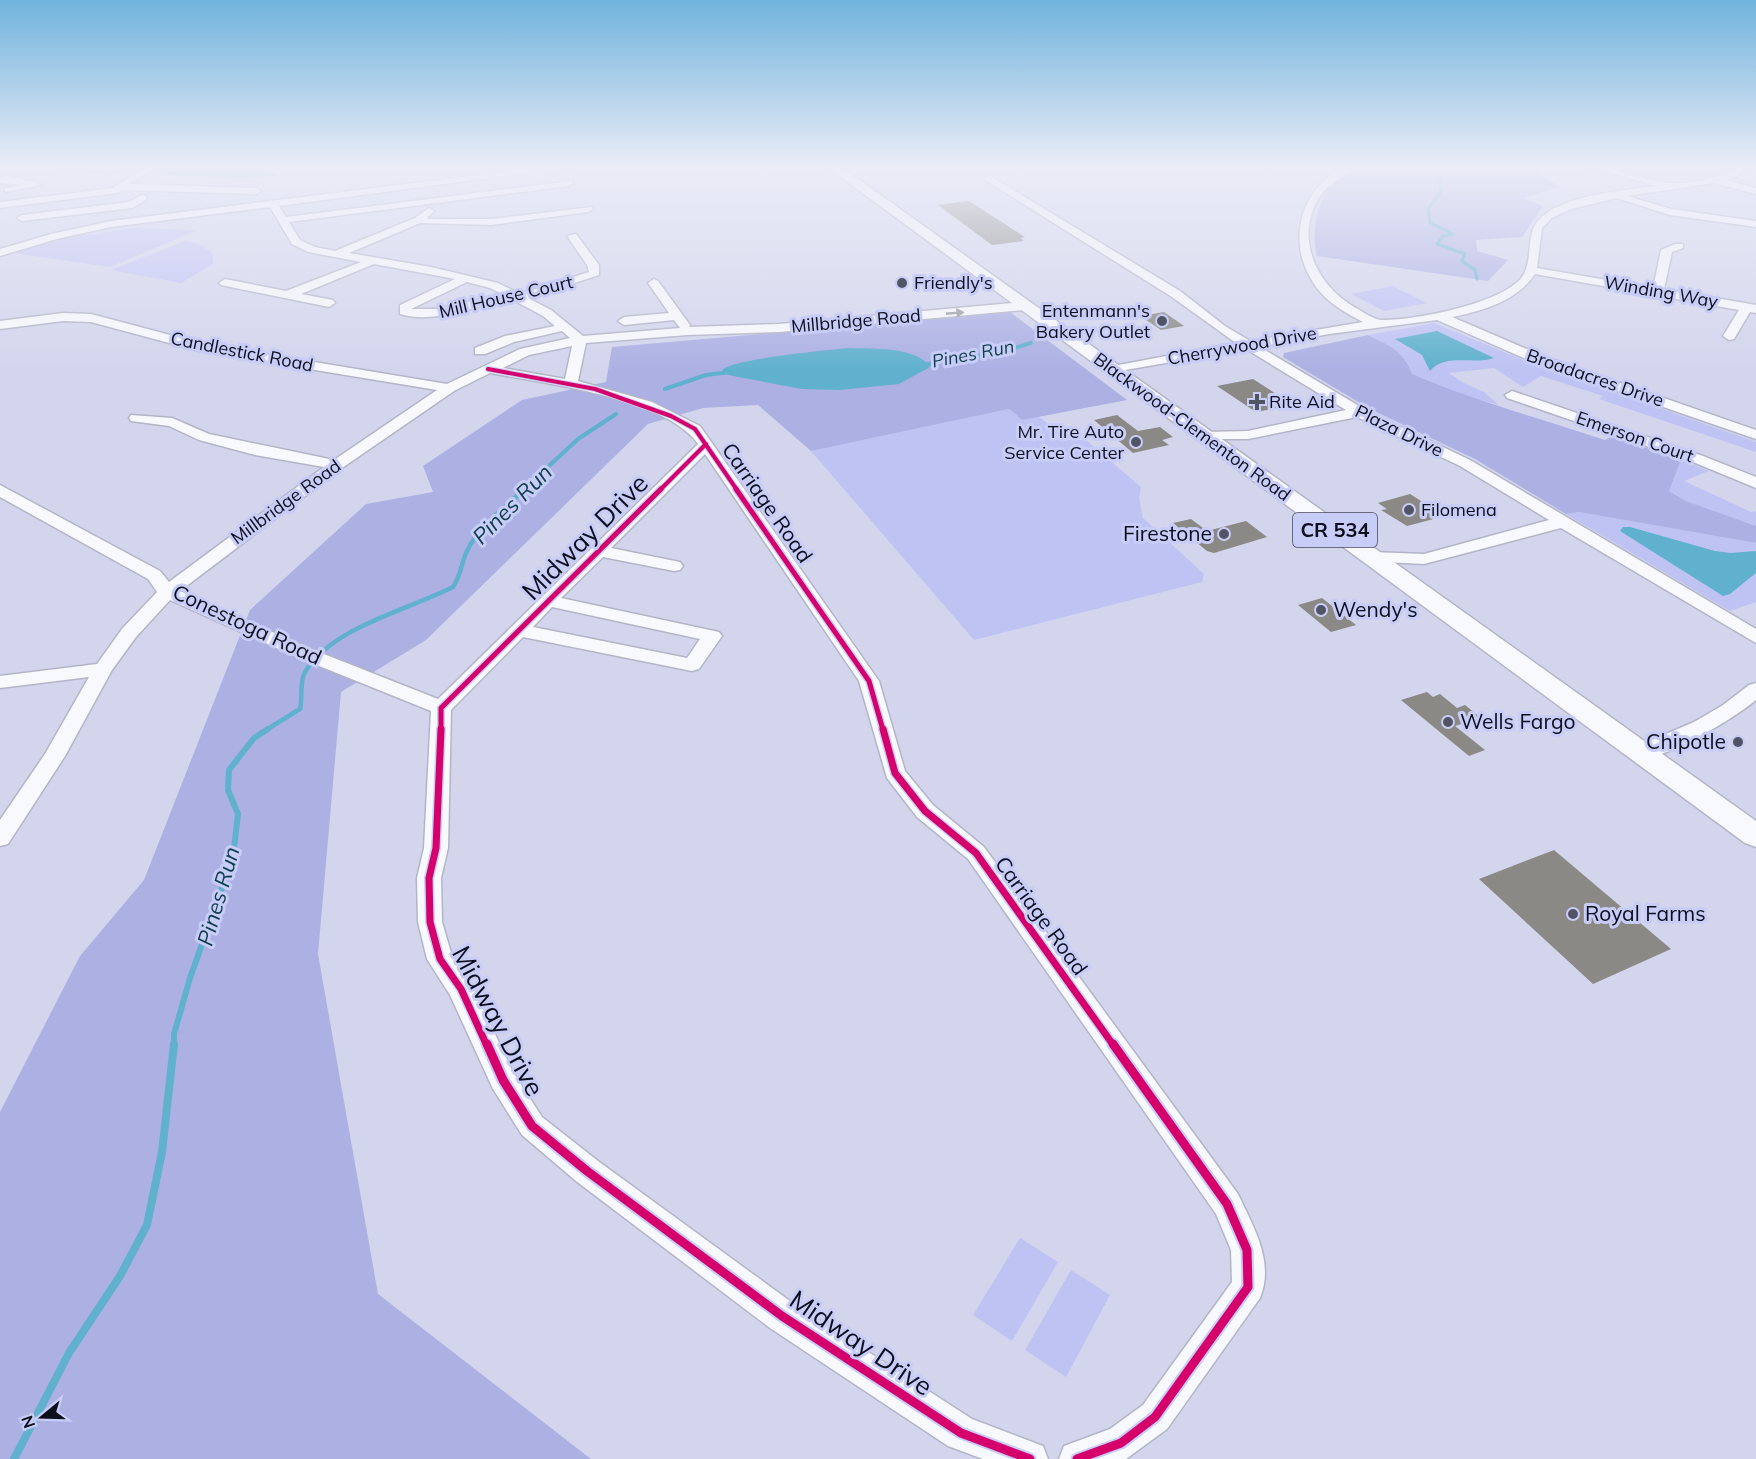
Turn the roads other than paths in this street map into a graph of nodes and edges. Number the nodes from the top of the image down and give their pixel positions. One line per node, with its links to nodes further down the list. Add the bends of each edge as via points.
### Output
1 (64, 234): 10 (street)
2 (291, 234): 11 (street, via 296,242 312,250)
3 (388, 234): 11 (street)
4 (925, 234): 21 (main road, Blackwood-Clementon Road / CR 534)
5 (1078, 234): 36 (street, Plaza Drive)
6 (1304, 234): 31 (street, via 1304,247 1324,289)
7 (1537, 234): 14 (street)
8 (572, 236): 23 (street, Mill House Court, via 595,273)
9 (1679, 246): 20 (street, via 1667,250)
10 (4, 250)
11 (339, 256): 12 (street); 13 (street)
12 (371, 261): 15 (street); 22 (street)
13 (324, 265)
14 (1531, 270): 20 (street, Winding Way); 27 (street, Cherrywood Drive, via 1521,285 1499,298)
15 (464, 279): 23 (street, via 494,285); 23 (street, Mill House Court, via 404,308 426,315)
16 (285, 282): 19 (street)
17 (225, 283): 19 (street)
18 (654, 283): 28 (street)
19 (266, 290): 22 (street)
20 (1658, 290): 26 (street, Winding Way)
21 (1006, 293): 25 (main road, Blackwood-Clementon Road / CR 534); 33 (street, Millbridge Road, via 882,311)
22 (290, 294): 24 (street)
23 (515, 296): 32 (street)
24 (329, 303)
25 (1024, 306): 33 (street, Millbridge Road, one-way to 25, via 779,328); 38 (main road, Blackwood-Clementon Road / CR 534)
26 (1751, 308): 35 (street)
27 (1436, 315): 31 (street, Cherrywood Drive); 45 (street, Broadacres Drive, via 1531,356)
28 (677, 316): 29 (street); 33 (street)
29 (608, 322)
30 (0, 325): 40 (street, Candlestick Road, via 63,317 91,318 199,347)
31 (1375, 326): 36 (street, Cherrywood Drive, via 1341,336)
32 (564, 327): 34 (street, Mill House Court); 37 (street, Mill House Court, via 510,339)
33 (687, 331): 34 (street, Millbridge Road)
34 (583, 332): 37 (street, Millbridge Road); 39 (street)
35 (1729, 336)
36 (1254, 348): 38 (street, Cherrywood Drive); 42 (street, Plaza Drive)
37 (484, 360): 39 (street, Carriage Road); 40 (street, Millbridge Road)
38 (1119, 374): 46 (main road, Blackwood-Clementon Road / CR 534)
39 (571, 384): 47 (street, Carriage Road, via 638,400 668,412 695,429)
40 (449, 388): 49 (street, Millbridge Road)
41 (1512, 395): 50 (street, Emerson Court)
42 (1359, 412): 44 (street); 52 (street, Plaza Drive, via 1465,463)
43 (136, 418): 49 (street, via 172,422 214,440)
44 (1248, 435): 46 (street); 48 (street)
45 (1756, 435)
46 (1205, 436): 48 (main road, Blackwood-Clementon Road / CR 534)
47 (706, 444): 53 (street, Midway Drive); 70 (street, Carriage Road, via 869,681 895,773 925,811 976,853 1227,1204 1247,1250 1248,1287 1155,1417 1121,1443)
48 (1225, 450): 54 (main road, Blackwood-Clementon Road / CR 534)
49 (337, 465): 58 (street, Millbridge Road)
50 (1756, 483)
51 (0, 490): 58 (street, Conestoga Road, via 154,575)
52 (1563, 522): 55 (street); 61 (street, Plaza Drive)
53 (599, 551): 56 (street); 59 (street, Midway Drive)
54 (1371, 557): 55 (street); 57 (main road, Blackwood-Clementon Road / CR 534)
55 (1424, 559): 57 (street)
56 (674, 566)
57 (1401, 578): 66 (main road, Blackwood-Clementon Road / CR 534)
58 (167, 592): 62 (street, Millbridge Road, via 129,633); 65 (street, Conestoga Road)
59 (548, 601): 60 (street, Midway Drive); 60 (street, via 712,636 692,665)
60 (518, 630): 65 (street, Midway Drive)
61 (1756, 637)
62 (103, 669): 63 (street); 68 (street, Millbridge Road, via 54,756)
63 (0, 682)
64 (1756, 689): 66 (street, via 1689,735)
65 (441, 708): 69 (street, Midway Drive, via 436,848 429,878 430,922 440,959 461,989 503,1080 532,1126 782,1316 962,1434)
66 (1641, 753): 67 (main road, Blackwood-Clementon Road / CR 534)
67 (1756, 836)
68 (0, 838)
69 (1030, 1459)
70 (1077, 1459)

